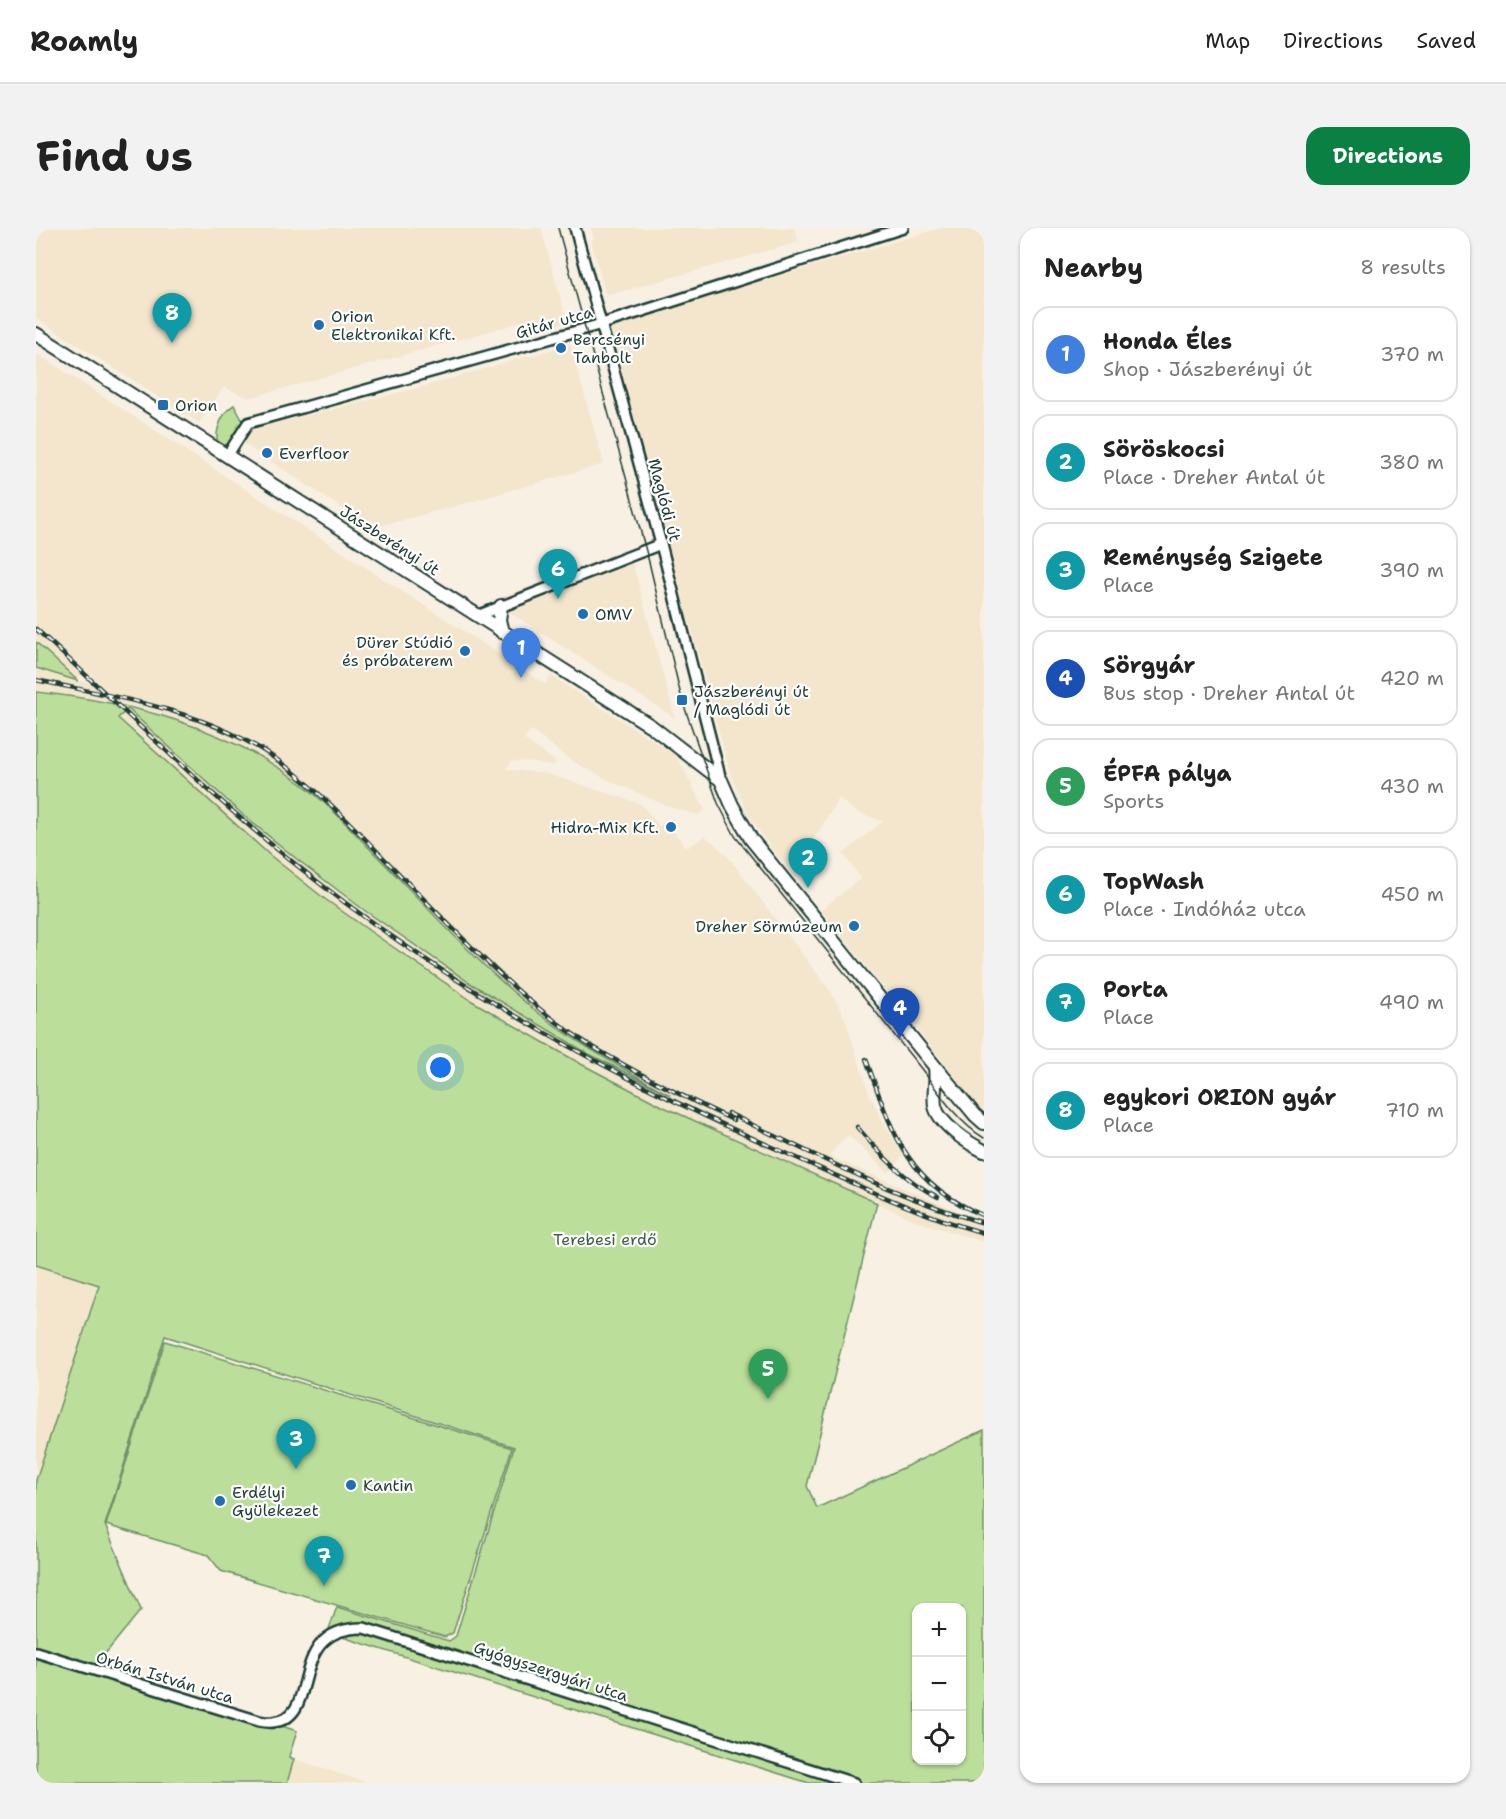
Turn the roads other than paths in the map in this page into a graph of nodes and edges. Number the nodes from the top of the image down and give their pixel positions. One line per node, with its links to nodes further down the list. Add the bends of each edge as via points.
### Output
1 (575, 228): 3 (street, Maglódi út)
2 (903, 228): 3 (street, Gitár utca)
3 (602, 324): 5 (street, Gitár utca, via 248,423); 6 (street, Maglódi út)
4 (36, 334): 5 (main road, Jászberényi út)
5 (227, 456): 8 (main road, Jászberényi út)
6 (661, 544): 7 (street); 10 (street, Maglódi út)
7 (501, 606): 8 (street); 9 (main road)
8 (477, 616): 9 (main road, Jászberényi út)
9 (502, 632): 10 (main road, Jászberényi út, via 651,726)
10 (721, 780): 11 (main road, via 751,839)
11 (934, 1066): 12 (main road); 13 (main road)
12 (963, 1101): 13 (main road, via 948,1094); 14 (main road)
13 (935, 1102): 15 (main road, via 945,1122)
14 (984, 1123)
15 (984, 1151)
16 (36, 1652): 17 (street, Orbán István utca, via 259,1721)
17 (286, 1718): 18 (street, Gyógyszergyári utca, via 299,1701 323,1640 334,1632 364,1628)
18 (854, 1783)

